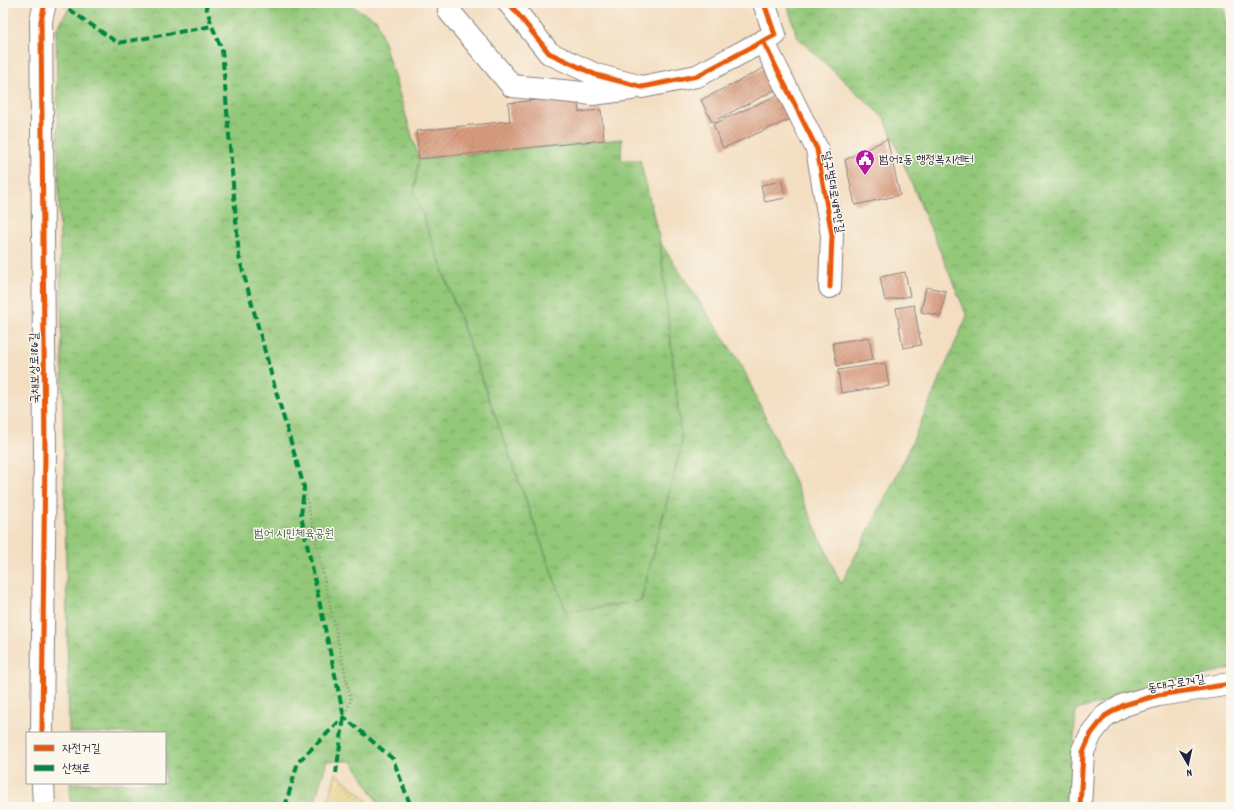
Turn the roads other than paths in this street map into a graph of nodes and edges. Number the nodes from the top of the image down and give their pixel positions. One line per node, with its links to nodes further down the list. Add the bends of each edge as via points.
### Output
1 (45, 3): 9 (street, 국채보상로186길, via 41,21 45,441)
2 (509, 3): 6 (street, via 549,53 596,75)
3 (764, 3): 5 (street, via 775,35)
4 (449, 10): 6 (street, via 512,86 592,94)
5 (764, 41): 6 (street, via 697,76); 7 (street, 달구벌대로489안길, via 817,149 832,235)
6 (642, 87)
7 (830, 287)
8 (1231, 684): 12 (street, 동대구로74길, via 1158,695 1124,705 1105,716 1091,734 1083,752)
9 (42, 732)
10 (43, 784): 11 (street)
11 (44, 807)
12 (1080, 807)

